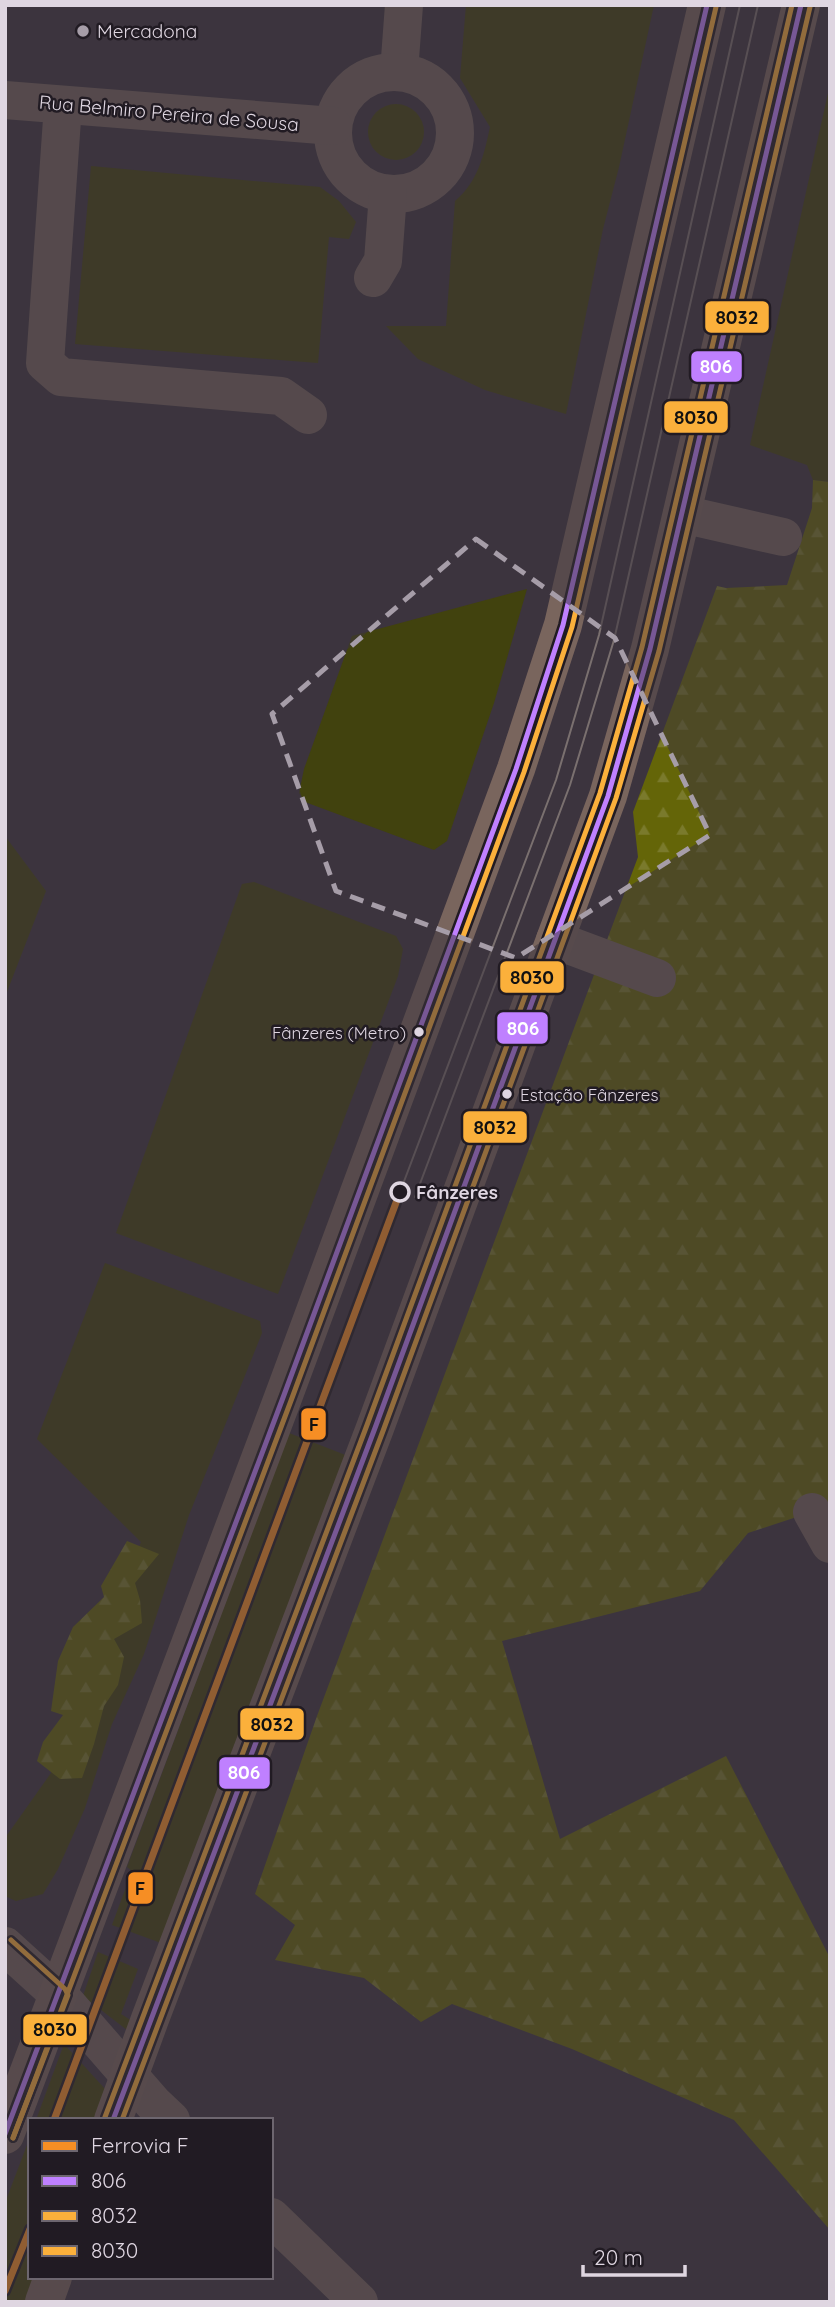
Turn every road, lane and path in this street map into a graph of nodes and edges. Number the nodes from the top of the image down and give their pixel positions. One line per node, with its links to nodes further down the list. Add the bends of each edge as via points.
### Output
1 (404, 5): 4 (street)
2 (707, 5): 16 (main road, via 563,625 521,756)
3 (801, 5): 11 (main road)
4 (398, 72): 7 (street, via 362,80 337,108); 8 (street, via 418,76 447,101 455,138 450,157 433,179 407,192)
5 (5, 100): 6 (street, Rua Belmiro Pereira de Sousa)
6 (63, 105): 7 (street, Rua Belmiro Pereira de Sousa); 10 (street, via 45,363 61,377 281,396)
7 (333, 126): 8 (street, via 341,164 369,189)
8 (388, 194): 9 (street, via 383,261)
9 (373, 278)
10 (309, 415)
11 (682, 514): 12 (street); 13 (main road, via 608,796)
12 (783, 537)
13 (555, 940): 14 (street); 17 (main road)
14 (657, 978)
15 (5, 1946): 16 (street)
16 (59, 1995): 17 (street); 20 (main road)
17 (130, 2075): 18 (main road); 19 (street)
18 (114, 2118)
19 (169, 2118)
20 (5, 2136)
21 (273, 2219): 24 (street)
22 (52, 2279): 23 (main road)
23 (44, 2302)
24 (359, 2302)

